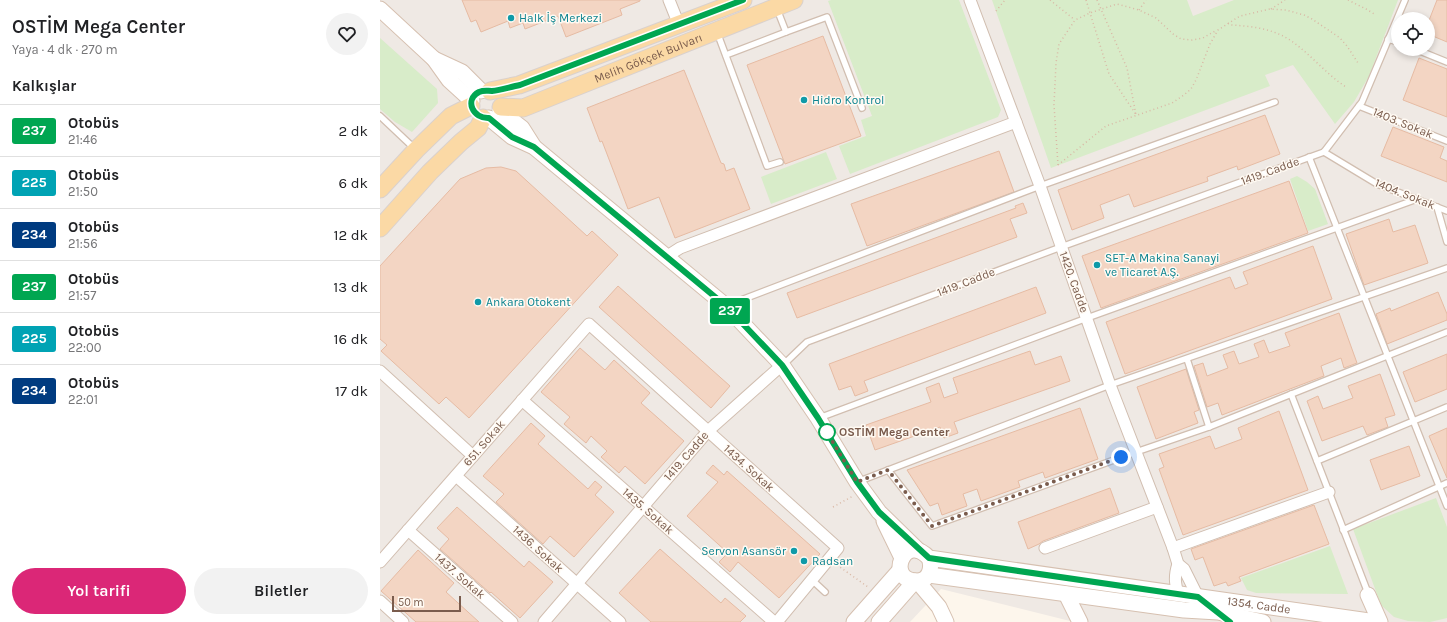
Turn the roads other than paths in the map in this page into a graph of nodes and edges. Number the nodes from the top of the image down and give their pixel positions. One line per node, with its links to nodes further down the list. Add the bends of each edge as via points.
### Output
1 (669, 0): 8 (street)
2 (743, 0): 8 (main road, Melih Gökçek Bulvarı)
3 (794, 0): 6 (main road, Melih Gökçek Bulvarı)
4 (970, 0): 21 (street, 1420. Cadde)
5 (1405, 0): 11 (lane)
6 (776, 7): 9 (main road, Melih Gökçek Bulvarı); 10 (lane)
7 (380, 9): 17 (main road, via 434,59 462,72)
8 (679, 25): 17 (main road, Melih Gökçek Bulvarı, via 520,85)
9 (716, 30): 13 (lane); 17 (main road, Melih Gökçek Bulvarı, via 522,108)
10 (786, 32): 13 (lane); 19 (lane, via 827,17)
11 (1388, 39): 12 (lane); 18 (lane)
12 (1391, 40)
13 (726, 55): 26 (lane, via 767,166)
14 (1432, 56): 15 (lane)
15 (1447, 62)
16 (1275, 102): 27 (lane)
17 (486, 105): 23 (main road, Melih Gökçek Bulvarı, via 451,116); 32 (main road, via 478,128 430,172); 36 (main road, via 512,137 534,147)
18 (1359, 106): 22 (lane, 1403. Sokak); 24 (lane)
19 (862, 108)
20 (380, 116): 23 (lane)
21 (1016, 122): 27 (street, 1420. Cadde); 36 (street, via 680,248)
22 (1447, 141)
23 (416, 150): 28 (main road, Melih Gökçek Bulvarı)
24 (1324, 152): 25 (lane, 1419. Cadde); 29 (lane, 1404. Sokak, via 1377,184)
25 (1309, 157): 33 (lane); 35 (lane, 1419. Cadde)
26 (780, 162)
27 (1040, 186): 35 (street, 1420. Cadde); 39 (lane)
28 (380, 189)
29 (1417, 199): 30 (lane, 1404. Sokak); 33 (lane)
30 (1437, 207): 31 (lane, 1404. Sokak); 34 (lane)
31 (1447, 211)
32 (380, 228)
33 (1337, 229): 38 (lane); 40 (lane)
34 (1447, 242)
35 (1061, 247): 40 (street, 1420. Cadde); 45 (lane, 1419. Cadde, via 807,342)
36 (666, 257): 39 (main road)
37 (1447, 268): 38 (lane)
38 (1365, 298): 43 (lane); 44 (lane)
39 (726, 306): 45 (main road)
40 (1087, 318): 47 (street, 1420. Cadde); 51 (lane)
41 (588, 324): 49 (street, 651. Sokak); 54 (street, 1434. Sokak)
42 (1447, 332): 43 (lane)
43 (1388, 356): 48 (lane); 52 (lane)
44 (1187, 359): 47 (lane); 53 (lane)
45 (782, 365): 51 (main road); 54 (street, 1419. Cadde)
46 (380, 371): 56 (street)
47 (1110, 385): 55 (street, 1420. Cadde); 58 (lane)
48 (1291, 394): 53 (lane); 57 (lane)
49 (522, 400): 56 (street, 651. Sokak); 65 (street, 1435. Sokak)
50 (1447, 407): 52 (lane)
51 (818, 418): 62 (main road)
52 (1414, 422): 57 (lane); 61 (lane)
53 (1209, 427): 55 (lane)
54 (708, 431): 65 (street, 1419. Cadde); 77 (street, 1434. Sokak, via 838,548)
55 (1136, 452): 58 (lane, via 932,526); 66 (street, 1420. Cadde)
56 (473, 456): 59 (street, 651. Sokak)
57 (1317, 461): 63 (lane)
58 (888, 470): 62 (lane)
59 (456, 476): 68 (street, 651. Sokak); 78 (street, 1436. Sokak)
60 (1447, 484): 61 (lane)
61 (1439, 486): 64 (lane); 69 (lane)
62 (860, 487): 67 (main road)
63 (1329, 492): 69 (lane); 71 (street)
64 (1447, 506)
65 (643, 507): 78 (street, 1419. Cadde); 92 (street, 1435. Sokak)
66 (1157, 507): 70 (street); 71 (street, 1420. Cadde)
67 (879, 512): 72 (main road); 74 (main road)
68 (408, 530): 73 (street, 651. Sokak); 89 (street, 1437. Sokak)
69 (1343, 530): 82 (lane)
70 (1045, 548)
71 (1173, 548): 75 (street, 1420. Cadde)
72 (924, 554): 74 (main road, via 916,550 907,552); 76 (main road, via 931,567); 81 (main road, 1354. Cadde)
73 (380, 562)
74 (901, 564): 76 (main road, 1354. Cadde, via 903,575 908,580); 93 (main road)
75 (1178, 564): 81 (street, 1420. Cadde, via 1174,573); 83 (street, 1420. Cadde, via 1184,569)
76 (922, 579): 80 (main road, 1354. Cadde); 94 (main road); 95 (main road)
77 (812, 580): 79 (lane); 92 (street, 1434. Sokak)
78 (577, 584): 90 (street, 1419. Cadde); 91 (street, 1436. Sokak)
79 (824, 592)
80 (1066, 594): 85 (main road, 1354. Cadde); 96 (main road)
81 (1178, 594): 83 (main road, 1354. Cadde); 85 (main road)
82 (1368, 595): 87 (main road); 100 (main road)
83 (1198, 597): 86 (main road); 87 (main road, 1354. Cadde)
84 (380, 601): 88 (street)
85 (1184, 610): 86 (main road, 1354. Cadde); 97 (main road)
86 (1218, 612): 98 (main road); 99 (main road, 1354. Cadde)
87 (1366, 621)
88 (403, 622)
89 (512, 622)
90 (544, 622)
91 (620, 622)
92 (775, 622)
93 (854, 622)
94 (879, 622)
95 (946, 622)
96 (1080, 622)
97 (1194, 622)
98 (1230, 622)
99 (1263, 622)
100 (1380, 622)

